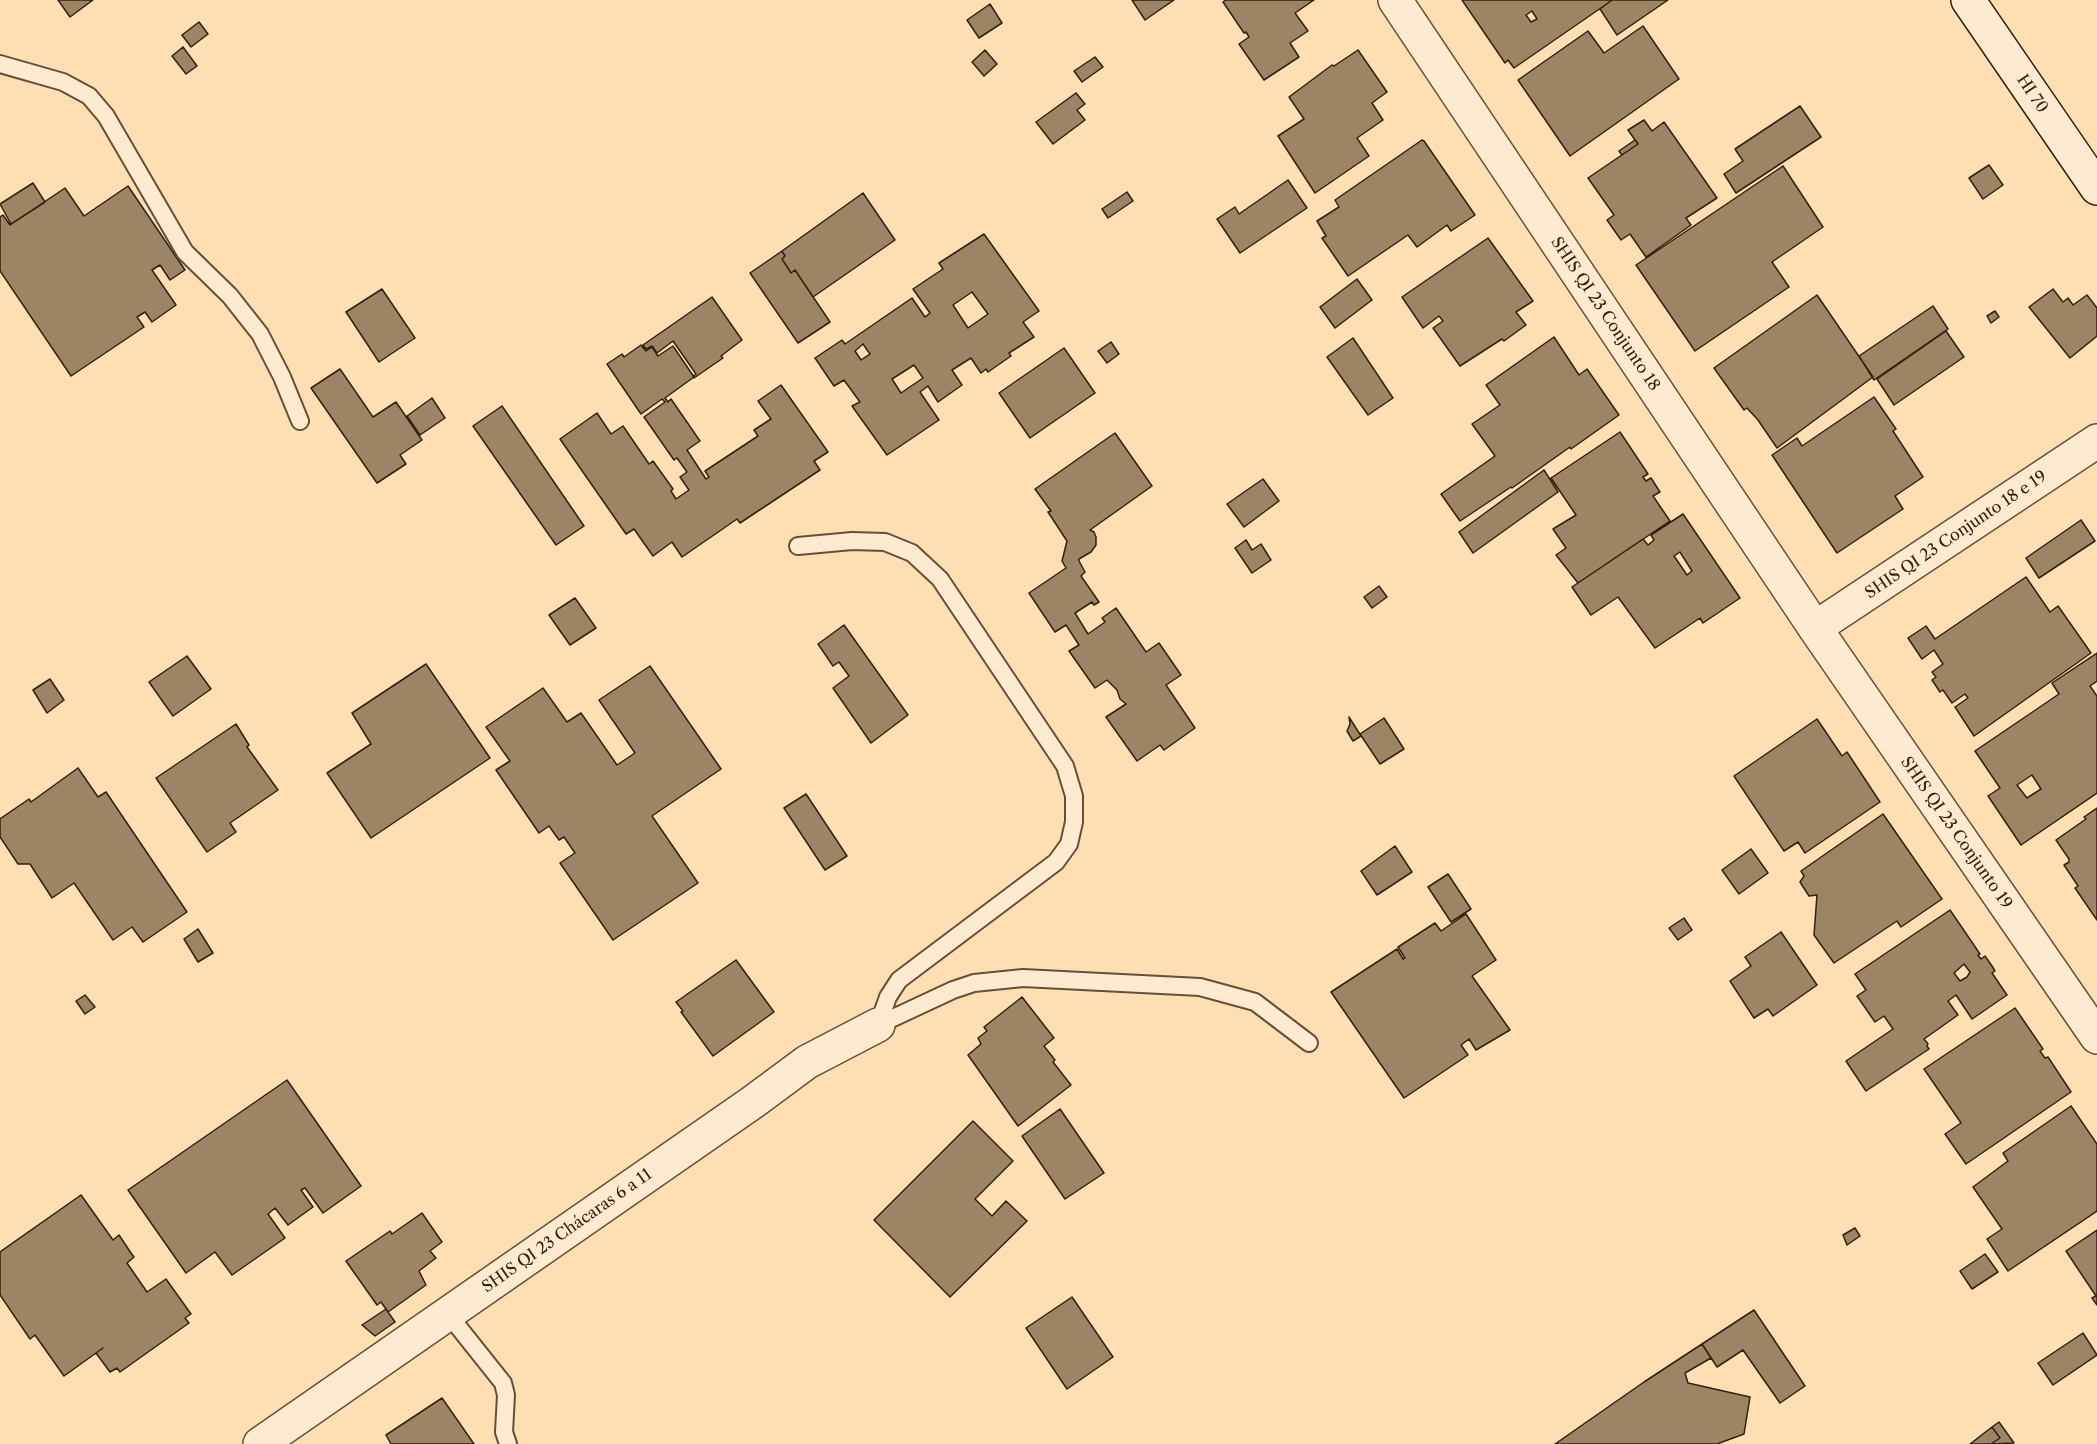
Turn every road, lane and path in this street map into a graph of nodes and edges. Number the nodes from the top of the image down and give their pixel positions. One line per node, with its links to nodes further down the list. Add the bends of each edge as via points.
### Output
1 (1395, 0): 8 (street, SHIS QI 23 Conjunto 18)
2 (1968, 0): 4 (street, HI 70)
3 (0, 63): 5 (lane, via 63,82 89,96 106,116 184,252 230,296 260,334)
4 (2097, 188)
5 (300, 421)
6 (2097, 441): 8 (street, SHIS QI 23 Conjunto 18 e 19)
7 (798, 546): 9 (lane, via 885,542 912,553 940,579 1046,737 1065,766 1074,796 1069,844 1056,862 899,980)
8 (1815, 628): 10 (street, SHIS QI 23 Conjunto 19)
9 (878, 1025): 11 (lane, via 974,983 1023,978 1200,987 1255,1002); 12 (street, SHIS QI 23 Chácaras 6 a 11, via 807,1062)
10 (2097, 1037)
11 (1309, 1043)
12 (448, 1314): 13 (street, SHIS QI 23 Chácaras 6 a 11); 14 (lane, via 503,1383 504,1432)
13 (260, 1444)
14 (508, 1444)

